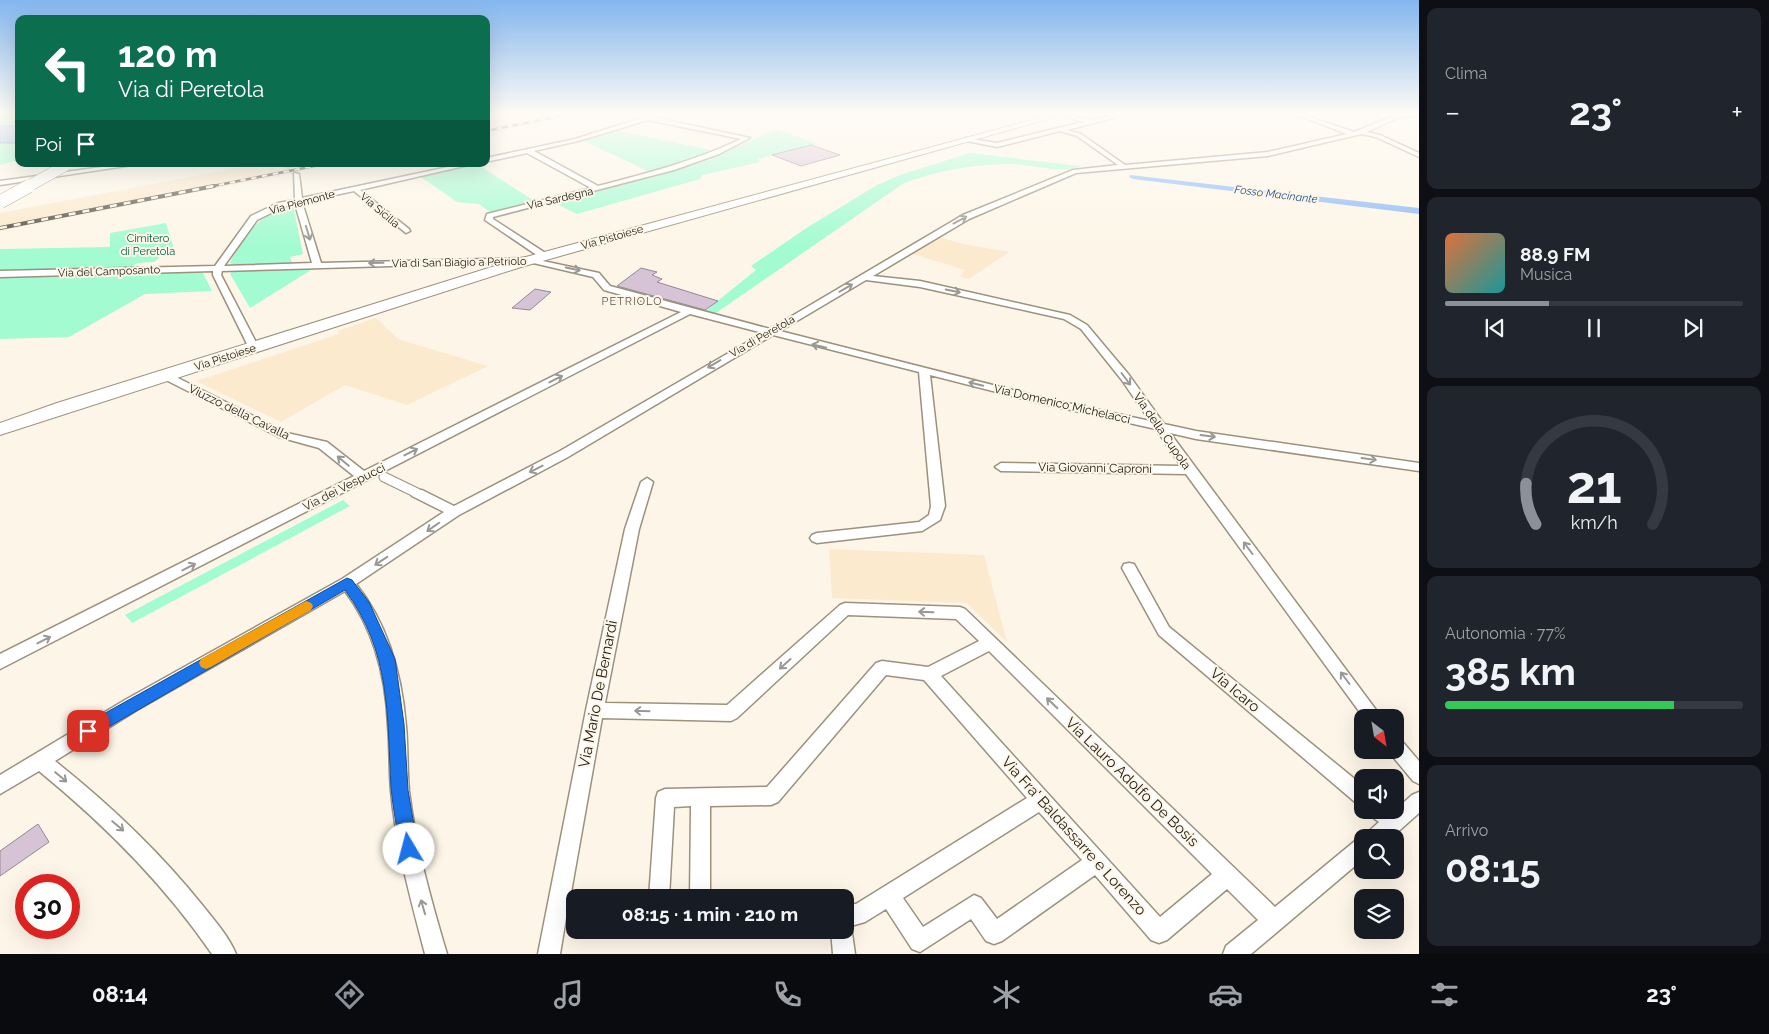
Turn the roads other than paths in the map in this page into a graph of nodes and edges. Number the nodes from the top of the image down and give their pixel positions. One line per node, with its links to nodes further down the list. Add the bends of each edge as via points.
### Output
1 (543, 159): 14 (street)
2 (702, 159): 14 (street, Via Sardegna)
3 (897, 159): 19 (main road, Via Pistoiese)
4 (1112, 159): 6 (street)
5 (1218, 159): 6 (street, Via di Peretola)
6 (1123, 166): 23 (street, Via di Peretola, one-way to 6, via 966,217 1075,171)
7 (47, 167): 15 (highway)
8 (63, 167): 17 (highway, bridge)
9 (115, 167): 12 (street)
10 (456, 167): 13 (street, Via Piemonte)
11 (296, 174): 16 (street)
12 (0, 183)
13 (354, 188): 16 (street, Via Piemonte); 18 (street, Via Sicilia)
14 (599, 189): 19 (street, Via Sardegna, via 490,216 490,220)
15 (0, 194)
16 (298, 201): 20 (street, one-way to 20); 21 (street, Via Piemonte, via 254,218)
17 (0, 202)
18 (406, 231)
19 (537, 258): 20 (street, Via di San Biagio a Petriolo, one-way to 20); 24 (street, Via di San Biagio a Petriolo, one-way to 24, via 596,275 607,288); 26 (main road, Via Pistoiese)
20 (317, 265): 21 (street, Via di San Biagio a Petriolo)
21 (218, 268): 22 (street, Via del Camposanto); 26 (street, via 217,275)
22 (0, 274)
23 (864, 277): 25 (street, Via di Peretola, one-way to 23); 29 (street, Via della Cupola, one-way to 29, via 959,293 1076,322 1096,340)
24 (688, 312): 25 (street, Via di San Biagio a Petriolo); 34 (street, Via dei Vespucci, one-way to 24)
25 (767, 333): 27 (street, Via Domenico Michelacci, one-way to 25); 38 (street, Via di Peretola, one-way to 38, via 564,454)
26 (254, 348): 28 (main road, Via Pistoiese)
27 (924, 372): 29 (street, Via Domenico Michelacci, one-way to 27); 39 (street, via 938,506 935,517 922,526)
28 (166, 376): 30 (main road, Via Pistoiese); 34 (street, Viuzzo della Cavalla, one-way to 28, via 323,445 283,435)
29 (1160, 426): 31 (street, Via Domenico Michelacci, one-way to 31, via 1196,435); 33 (street, Via della Cupola)
30 (0, 429)
31 (1419, 466)
32 (1001, 467): 33 (street, Via Giovanni Caproni)
33 (1190, 470): 45 (street, Via della Cupola, one-way to 33)
34 (363, 477): 43 (street, Via dei Vespucci, one-way to 34)
35 (384, 477): 37 (street)
36 (647, 482): 46 (street, Via Mario De Bernardi, via 632,529)
37 (417, 493): 38 (street)
38 (454, 512): 41 (street, Via di Peretola, one-way to 41)
39 (818, 538)
40 (1128, 568): 51 (street, Via Icaro, via 1164,631)
41 (347, 583): 48 (street, Via di Peretola, via 131,705); 68 (street, one-way to 41, via 412,868 400,790 397,724 387,659 364,605)
42 (990, 642): 44 (street); 46 (street, Via Lauro Adolfo De Bosis, one-way to 46, via 960,613 845,610 731,713); 58 (street, Via Lauro Adolfo De Bosis, one-way to 42)
43 (0, 662)
44 (930, 674): 52 (street, via 882,668 771,796); 53 (street, Via Fra' Baldassarre e Lorenzo)
45 (1367, 709)
46 (595, 710): 59 (street, Via Mario De Bernardi)
47 (1404, 757): 49 (street)
48 (40, 761): 50 (street, Via di Peretola); 67 (street, one-way to 67, via 125,832 194,910)
49 (1419, 775)
50 (0, 785)
51 (1354, 789)
52 (701, 797): 60 (street, via 665,798); 61 (street)
53 (1041, 800): 57 (street, Via Fra' Baldassarre e Lorenzo); 62 (street)
54 (1419, 801): 55 (street)
55 (1404, 808)
56 (1354, 855): 65 (street)
57 (1097, 862): 58 (street, Via Fra' Baldassarre e Lorenzo, via 1159,932); 62 (street, via 994,933 974,906 920,941)
58 (1227, 875): 65 (street, Via Lauro Adolfo De Bosis)
59 (569, 889)
60 (660, 889)
61 (700, 889)
62 (889, 896): 64 (street)
63 (566, 908): 69 (street, Via Mario De Bernardi)
64 (854, 915)
65 (1274, 921): 71 (street)
66 (843, 939): 70 (street)
67 (225, 954)
68 (436, 954)
69 (549, 954)
70 (844, 954)
71 (1234, 954)

